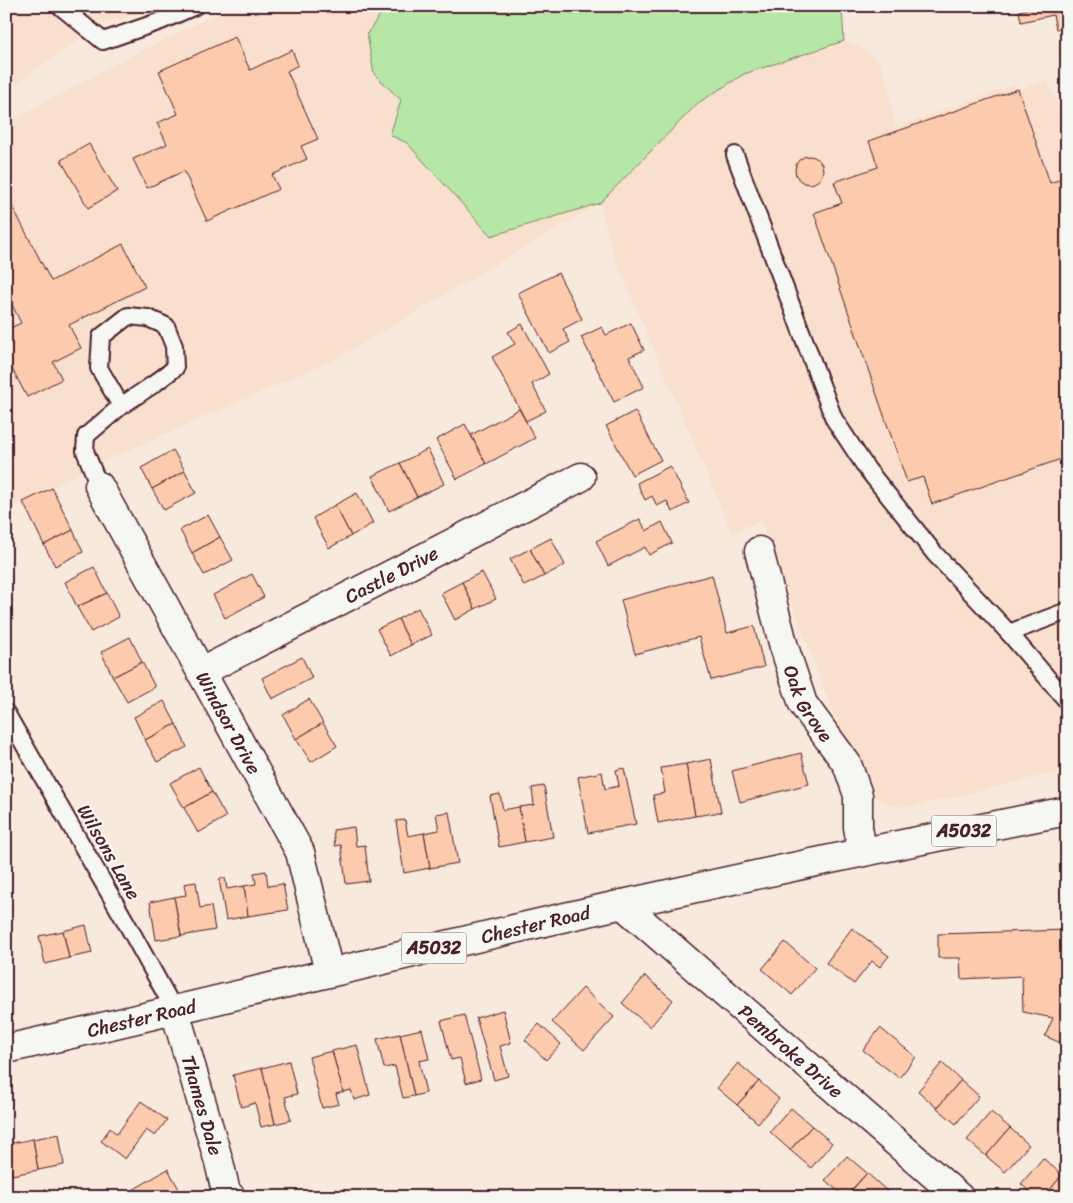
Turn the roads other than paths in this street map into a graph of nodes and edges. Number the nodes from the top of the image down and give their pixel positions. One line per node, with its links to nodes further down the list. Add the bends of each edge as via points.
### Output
1 (60, 6): 2 (lane, via 103,41)
2 (195, 6)
3 (736, 155): 9 (lane, via 834,419 867,469 929,547)
4 (121, 406): 4 (lane, via 99,368 101,337 128,316 148,318 166,326 174,346 175,368); 6 (lane, via 86,436 85,451)
5 (581, 476): 10 (street, Castle Drive)
6 (99, 486): 10 (street, Windsor Drive)
7 (759, 551): 14 (street, Oak Grove, via 784,647 803,704 847,764 858,795)
8 (1067, 611): 9 (lane)
9 (1009, 633): 11 (lane)
10 (201, 672): 16 (street, Windsor Drive, via 300,852)
11 (1067, 701)
12 (6, 713): 17 (lane, Wilsons Lane)
13 (1067, 811): 14 (street, Chester Road / A5032)
14 (862, 851): 15 (street, Chester Road / A5032)
15 (622, 904): 16 (street, Chester Road / A5032); 20 (street, Pembroke Drive)
16 (329, 972): 17 (street, Chester Road / A5032)
17 (175, 1011): 18 (street, Chester Road / A5032); 19 (street, Thames Dale, via 226,1192)
18 (6, 1049)
19 (231, 1197)
20 (959, 1197)

